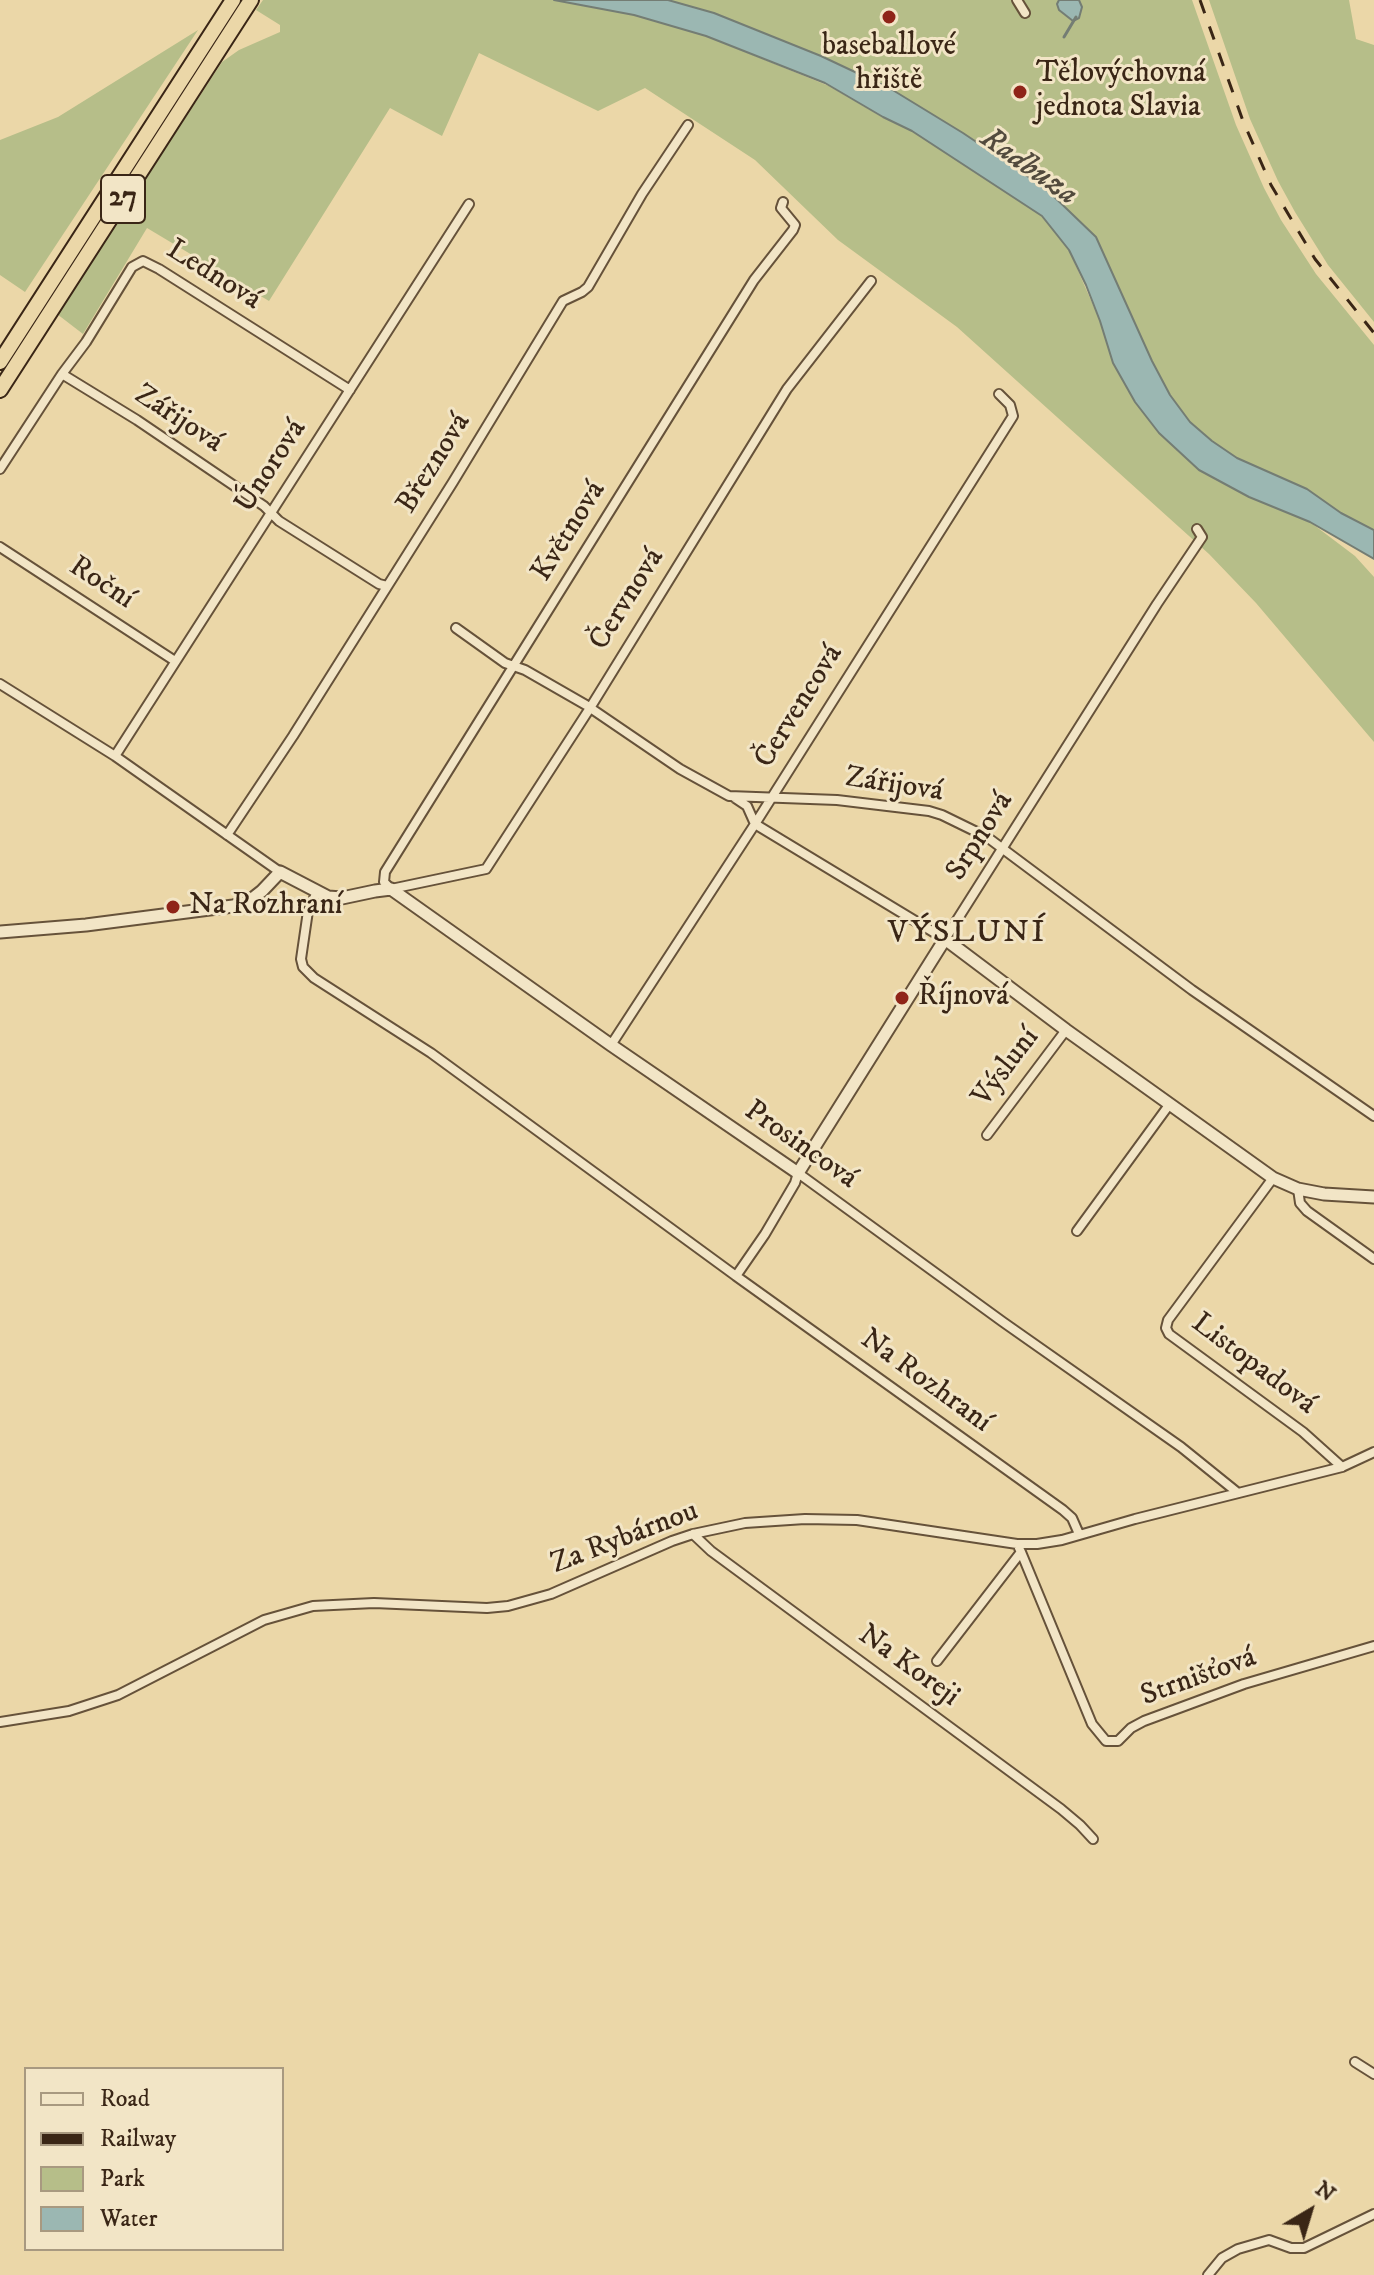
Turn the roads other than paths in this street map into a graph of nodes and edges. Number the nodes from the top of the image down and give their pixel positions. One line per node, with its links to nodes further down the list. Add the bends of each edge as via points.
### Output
1 (233, 0): 9 (highway, 27)
2 (1017, 0): 4 (street)
3 (249, 4): 11 (highway, 27)
4 (1025, 13)
5 (688, 125): 18 (street, Březnová, via 588,287 563,301)
6 (783, 202): 21 (street, Květnová, via 793,230 754,280)
7 (469, 204): 12 (street, Únorová)
8 (871, 281): 23 (street, Červnová, via 787,389)
9 (0, 362)
10 (62, 374): 12 (street, Lednová, via 132,267 143,261); 14 (street, Lednová); 15 (street, Zářijová)
11 (0, 390)
12 (350, 390): 15 (street, Únorová)
13 (999, 394): 26 (street, Červencová, via 1013,416)
14 (0, 469)
15 (272, 513): 18 (street, Zářijová); 20 (street, Únorová)
16 (1197, 529): 29 (street, Srpnová, via 1202,537)
17 (0, 547): 20 (street, Roční)
18 (387, 586): 28 (street, Březnová)
19 (456, 628): 21 (street, Zářijová)
20 (175, 661): 24 (street, Únorová)
21 (515, 666): 23 (street, Zářijová); 31 (street, Květnová, via 385,872 384,882)
22 (0, 684): 24 (street)
23 (590, 708): 25 (street, Zářijová); 31 (street, Červnová, via 486,869)
24 (115, 756): 28 (street)
25 (729, 796): 26 (street, Zářijová); 27 (street, via 747,806)
26 (770, 798): 27 (street, Červencová); 29 (street, Zářijová, via 929,811 987,837)
27 (755, 824): 34 (street); 36 (street, Červencová)
28 (227, 835): 30 (street)
29 (1002, 850): 34 (street, Srpnová); 38 (street, Zářijová)
30 (280, 872): 32 (street); 33 (street, via 248,902 233,906)
31 (391, 889): 32 (street, via 342,898); 36 (street, Prosincová)
32 (317, 892): 46 (street, Na Rozhraní, via 308,911 301,959 314,978 431,1053)
33 (0, 932)
34 (945, 939): 35 (street); 40 (street, Srpnová)
35 (1066, 1030): 37 (street); 39 (street, Výsluní)
36 (611, 1045): 40 (street, Prosincová)
37 (1169, 1105): 41 (street); 44 (street)
38 (1374, 1116)
39 (987, 1135)
40 (798, 1173): 46 (street); 49 (street, Prosincová)
41 (1273, 1178): 42 (street); 48 (street, Listopadová, via 1166,1328)
42 (1298, 1189): 43 (street); 45 (street, via 1307,1211)
43 (1374, 1197)
44 (1077, 1231)
45 (1374, 1259)
46 (736, 1276): 51 (street, Na Rozhraní, via 1063,1510)
47 (1374, 1452): 48 (street, Za Rybárnou)
48 (1342, 1467): 49 (street, Za Rybárnou)
49 (1238, 1493): 51 (street, Za Rybárnou)
50 (693, 1534): 52 (street, Za Rybárnou, via 745,1523 834,1519); 55 (street, Za Rybárnou, via 551,1594 508,1606 374,1603 313,1606 276,1616 118,1695 69,1711); 56 (street, Na Koreji, via 1061,1809)
51 (1079, 1534): 52 (street, Za Rybárnou)
52 (1019, 1548): 53 (street, Strnišťová, via 1092,1724 1106,1741 1118,1741 1144,1721 1244,1684); 54 (street)
53 (1374, 1646)
54 (937, 1661)
55 (0, 1722)
56 (1093, 1839)
57 (1355, 2062): 58 (street)
58 (1374, 2074)
59 (1374, 2214): 60 (street, via 1304,2248 1269,2240 1238,2249)
60 (1208, 2275)

